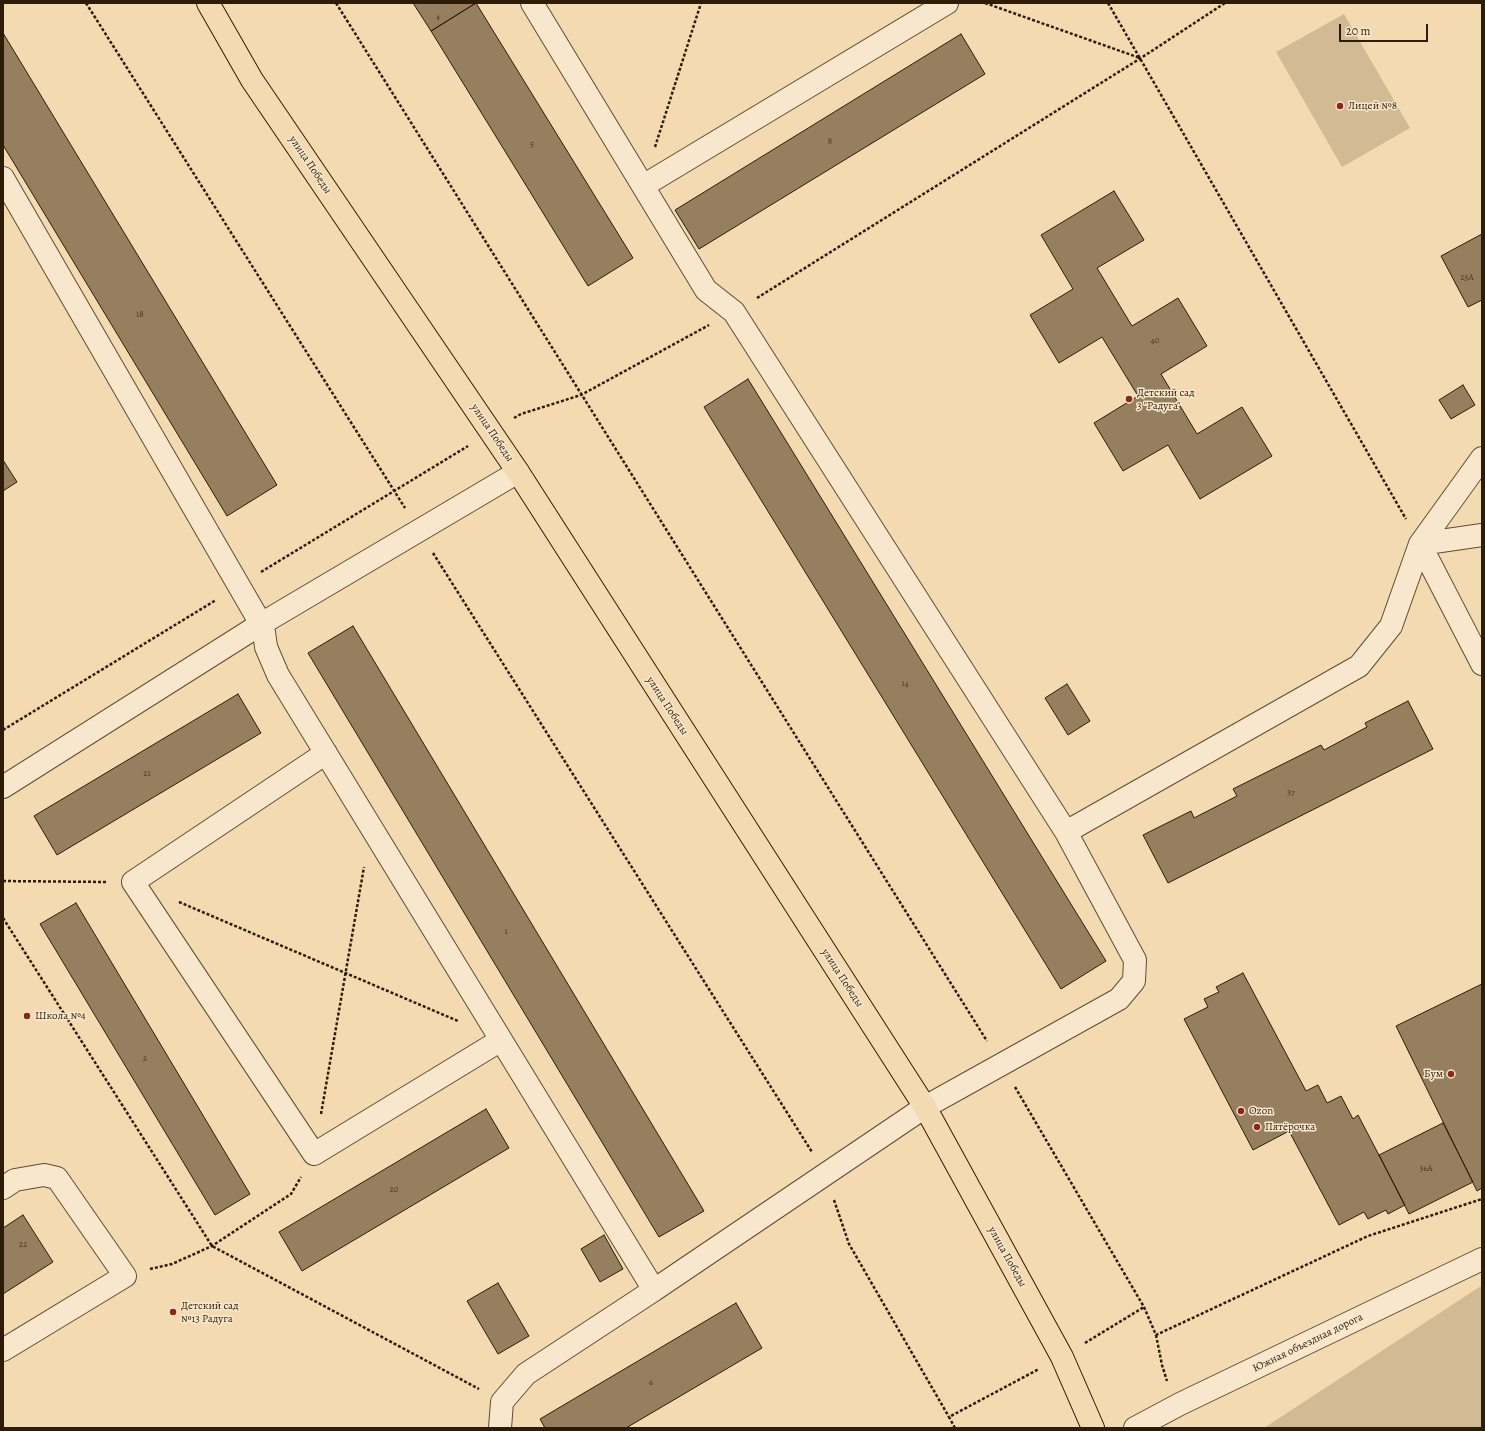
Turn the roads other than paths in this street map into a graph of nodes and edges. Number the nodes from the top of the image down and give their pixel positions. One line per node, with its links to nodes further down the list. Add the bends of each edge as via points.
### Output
1 (208, 3): 7 (main road, улица Победы, via 252,80)
2 (532, 3): 5 (street)
3 (947, 3): 5 (street)
4 (3, 178): 10 (street)
5 (643, 186): 14 (street, via 706,290 734,312)
6 (1482, 458): 9 (street)
7 (518, 472): 10 (street); 16 (main road, улица Победы)
8 (1482, 535): 9 (street)
9 (1420, 544): 11 (street); 14 (street, via 1391,626 1358,666)
10 (261, 624): 12 (street, via 266,647 278,675); 13 (street)
11 (1482, 664)
12 (326, 753): 15 (street); 15 (street, via 133,882 314,1154)
13 (3, 787)
14 (1066, 832): 16 (street, via 1134,960 1134,980 1119,999)
15 (501, 1040): 19 (street)
16 (924, 1107): 19 (street); 22 (main road, улица Победы, via 1062,1357)
17 (3, 1188): 20 (street, via 15,1180 44,1175 57,1178 125,1276)
18 (1482, 1259): 23 (street, Южная объездная дорога)
19 (654, 1290): 21 (street, via 526,1374 502,1402)
20 (3, 1350)
21 (500, 1428)
22 (1093, 1428)
23 (1134, 1428)

